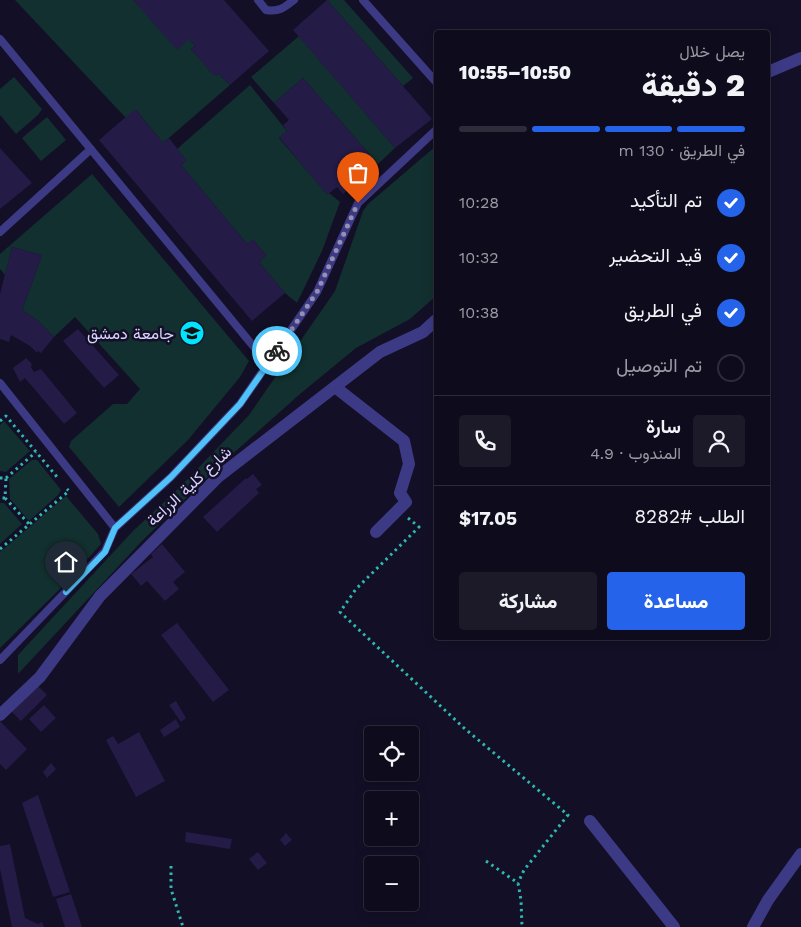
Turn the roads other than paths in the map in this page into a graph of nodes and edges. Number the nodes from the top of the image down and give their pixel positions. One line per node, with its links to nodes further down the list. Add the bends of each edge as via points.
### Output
1 (258, 0): 2 (lane, via 266,10 276,11)
2 (294, 0)
3 (363, 0): 7 (lane)
4 (0, 39): 9 (lane)
5 (801, 58): 6 (street)
6 (770, 71)
7 (434, 80)
8 (434, 132): 12 (lane, via 358,203 317,292)
9 (91, 149): 10 (lane); 12 (lane)
10 (0, 232)
11 (434, 322): 14 (street, شارع كلية الزراعة, via 423,332 380,352)
12 (268, 364): 15 (lane, via 240,404 171,477)
13 (0, 383): 15 (lane)
14 (335, 386): 16 (street, via 404,442 409,464 400,493 406,502); 18 (street, شارع كلية الزراعة, via 218,476 100,596 40,677)
15 (115, 528): 17 (lane, via 105,552)
16 (376, 532)
17 (0, 660)
18 (0, 715)
19 (590, 820): 21 (street)
20 (801, 854): 22 (street)
21 (674, 927)
22 (753, 927)

